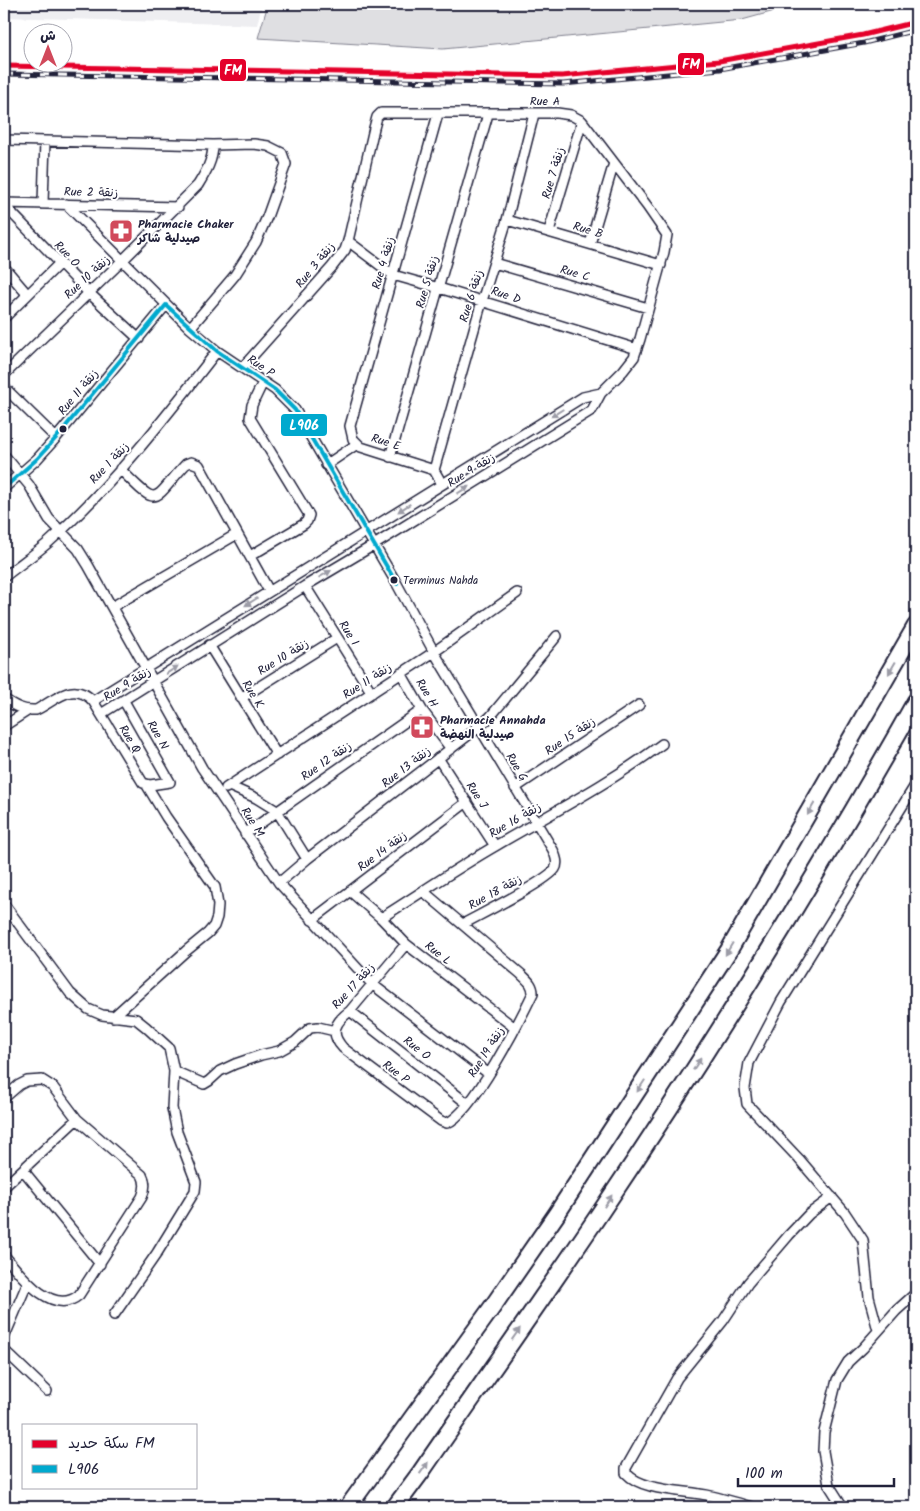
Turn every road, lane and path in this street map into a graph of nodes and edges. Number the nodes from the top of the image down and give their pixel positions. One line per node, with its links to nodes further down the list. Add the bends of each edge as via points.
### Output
1 (438, 114): 2 (street, Rue A); 5 (street, Rue A, via 384,113 379,115); 23 (street, Rue 4 زنقة)
2 (488, 114): 3 (street, Rue A); 24 (street, Rue 5 زنقة)
3 (534, 114): 4 (street, Rue A, via 565,113); 14 (street, Rue 6 زنقة)
4 (582, 121): 9 (street); 15 (street, Rue 7 زنقة)
5 (374, 128): 16 (street, Rue 3 زنقة)
6 (4, 140): 7 (street)
7 (45, 141): 8 (street); 10 (street)
8 (213, 145): 13 (street, Rue 10 زنقة, via 207,171); 31 (street, via 254,144 277,149 286,161 267,217 248,257)
9 (614, 162): 17 (street); 21 (street, Rue 9 زنقة, via 667,235)
10 (43, 203): 11 (street, Rue 2 زنقة); 12 (street, Rue 2 زنقة)
11 (66, 204): 13 (street, Rue 2 زنقة); 18 (street, Rue P)
12 (5, 206): 20 (street, Rue O)
13 (178, 206): 18 (street, Rue 10 زنقة)
14 (507, 220): 15 (street, Rue B); 19 (street, Rue 6 زنقة)
15 (549, 231): 17 (street, Rue B)
16 (348, 241): 23 (street, Rue D); 35 (street, Rue 3 زنقة, via 339,259)
17 (590, 244): 21 (street, Rue B)
18 (123, 260): 25 (street, Rue 10 زنقة); 28 (street, Rue P)
19 (494, 263): 27 (street, Rue 6 زنقة); 29 (street, Rue C)
20 (59, 264): 25 (street, Rue O); 26 (street)
21 (661, 264): 29 (street, Rue 9 زنقة)
22 (4, 267): 26 (street)
23 (393, 275): 24 (street, Rue D); 40 (street, Rue 4 زنقة)
24 (439, 288): 27 (street, Rue D); 44 (street, Rue 5 زنقة)
25 (89, 293): 32 (street, Rue O); 36 (street, Rue 10 زنقة)
26 (27, 294): 30 (street)
27 (482, 301): 33 (street, Rue D); 47 (street, Rue 6 زنقة)
28 (166, 306): 31 (street, Rue P); 32 (street, Rue 11 زنقة)
29 (648, 308): 33 (street, Rue 9 زنقة)
30 (4, 318)
31 (190, 328): 34 (street, Rue P)
32 (138, 338): 41 (street, Rue 11 زنقة)
33 (636, 349): 39 (street, Rue 9 زنقة, via 623,372)
34 (218, 351): 35 (street, Rue P); 46 (street, Rue 1 زنقة, via 145,443)
35 (242, 368): 37 (street, Rue P)
36 (4, 374)
37 (263, 382): 45 (street, Rue P, via 295,410); 55 (street, via 252,405 250,418 309,515 304,524)
38 (4, 387): 41 (street)
39 (601, 393): 49 (street, Rue 9 زنقة, one-way to 49, via 583,397); 54 (street, Rue 9 زنقة, one-way to 39, via 592,410)
40 (352, 419): 42 (street, Rue E, via 351,434)
41 (56, 438): 48 (street, Rue 11 زنقة)
42 (357, 444): 44 (street, Rue E); 45 (street)
43 (4, 455): 48 (street)
44 (390, 457): 47 (street, Rue E)
45 (326, 465): 52 (street, Rue P)
46 (120, 469): 51 (street, Rue 1 زنقة); 53 (street, via 148,496 156,496 186,464 198,464)
47 (434, 470): 49 (street)
48 (21, 474): 50 (street, Rue 11 زنقة); 51 (street, via 49,519)
49 (442, 484): 52 (street, Rue 9 زنقة, one-way to 52)
50 (4, 488)
51 (61, 531): 56 (street, Rue 1 زنقة); 61 (street, Rue M, via 78,549)
52 (366, 532): 54 (street, Rue P); 59 (street, Rue 9 زنقة)
53 (237, 534): 55 (street); 61 (street)
54 (374, 545): 57 (street, Rue P); 58 (street, Rue 9 زنقة, one-way to 54)
55 (250, 556): 59 (street)
56 (4, 577)
57 (397, 584): 66 (street, Rue G)
58 (305, 586): 64 (street, Rue I); 65 (street, Rue 9 زنقة)
59 (269, 591): 67 (street, Rue 9 زنقة, one-way to 67)
60 (517, 593): 66 (street, Rue 11 زنقة)
61 (112, 607): 67 (street, Rue M)
62 (916, 626): 129 (highway, one-way to 129, via 718,967 556,1215)
63 (557, 636): 81 (street, Rue 13 زنقة)
64 (337, 638): 70 (street, Rue I); 71 (street, Rue 10 زنقة)
65 (209, 645): 69 (street, Rue 9 زنقة, one-way to 65); 71 (street, Rue K)
66 (434, 652): 68 (street, Rue 11 زنقة); 81 (street, Rue G)
67 (146, 668): 69 (street, Rue M); 75 (street, Rue 9 زنقة)
68 (401, 673): 70 (street, Rue 11 زنقة); 78 (street, Rue H)
69 (154, 681): 73 (street, Rue 9 زنقة); 90 (street, Rue M, via 202,768)
70 (372, 693): 84 (street, Rue 11 زنقة)
71 (241, 698): 84 (street, Rue K)
72 (4, 699): 77 (street, via 16,707)
73 (124, 701): 79 (street, Rue 9 زنقة); 86 (street, Rue N, via 170,782)
74 (916, 701): 130 (highway, one-way to 74, via 602,1210 742,995)
75 (93, 702): 77 (street, via 83,693 74,692); 79 (street, Rue 9 زنقة)
76 (639, 705): 89 (street, Rue 15 زنقة)
77 (30, 710): 80 (street)
78 (422, 710): 83 (street, Rue H); 92 (street, Rue 12 زنقة)
79 (101, 714): 86 (street, Rue Q, via 138,777)
80 (4, 726)
81 (479, 727): 83 (street, Rue 13 زنقة); 89 (street, Rue G)
82 (662, 744): 93 (street, Rue 16 زنقة)
83 (451, 749): 85 (street, Rue 13 زنقة)
84 (276, 755): 88 (street, Rue 11 زنقة)
85 (438, 758): 91 (street, Rue J); 96 (street, Rue 13 زنقة)
86 (146, 784): 108 (street, via 215,887 217,917 208,933)
87 (916, 784): 119 (street, via 781,1002 749,1063 745,1088 747,1104)
88 (229, 786): 90 (street); 92 (street)
89 (515, 788): 93 (street, Rue G)
90 (218, 790): 94 (street, Rue M)
91 (467, 802): 95 (street, Rue J); 99 (street, Rue 14 زنقة)
92 (277, 811): 94 (street, Rue 12 زنقة); 96 (street)
93 (537, 823): 95 (street, Rue 16 زنقة); 97 (street, Rue G, via 557,862 555,868)
94 (245, 834): 98 (street, Rue M)
95 (495, 846): 100 (street, Rue 16 زنقة)
96 (307, 859): 98 (street, Rue 13 زنقة)
97 (539, 881): 104 (street, Rue 18 زنقة)
98 (279, 883): 103 (street, Rue M)
99 (350, 891): 102 (street, Rue L); 103 (street, Rue 14 زنقة)
100 (423, 891): 102 (street, Rue 16 زنقة); 104 (street)
101 (4, 904): 108 (street, via 70,993 88,1008)
102 (381, 918): 105 (street, Rue L)
103 (312, 920): 106 (street, Rue M)
104 (464, 924): 109 (street, Rue 19 زنقة, via 529,981 533,993)
105 (406, 944): 106 (street, Rue 17 زنقة); 109 (street, Rue L)
106 (372, 984): 107 (street, Rue 17 زنقة); 112 (street, Rue M)
107 (350, 1011): 110 (street, Rue 17 زنقة, via 340,1018); 114 (street, Rue O)
108 (113, 1017): 111 (street, via 136,1019 159,1038 169,1048)
109 (516, 1028): 112 (street, Rue 19 زنقة)
110 (335, 1031): 111 (street, via 310,1028 284,1049 235,1064 204,1084); 115 (street, Rue P, via 337,1041 344,1048)
111 (174, 1071): 124 (street, via 172,1108 196,1182 195,1191)
112 (489, 1074): 114 (street, Rue 19 زنقة)
113 (4, 1098): 116 (street, via 27,1081 42,1080 53,1087)
114 (468, 1104): 115 (street, Rue 19 زنقة, via 447,1123)
115 (433, 1115)
116 (77, 1119): 117 (street); 121 (street, via 144,1179 142,1197)
117 (22, 1170): 118 (street); 121 (street)
118 (4, 1187)
119 (832, 1197): 125 (street, via 863,1240 869,1297); 131 (street, via 789,1235 748,1283 723,1321 677,1378 626,1468 632,1479 652,1486)
120 (4, 1255): 122 (street)
121 (100, 1264): 122 (street, via 79,1295 71,1300 50,1299)
122 (27, 1284): 126 (street)
123 (916, 1293): 125 (street)
124 (114, 1315)
125 (878, 1330): 132 (street, via 848,1362 837,1380 824,1432 825,1470 829,1485)
126 (4, 1338)
127 (4, 1350): 128 (street)
128 (48, 1391)
129 (348, 1507)
130 (394, 1507)
131 (752, 1507)
132 (843, 1507)

